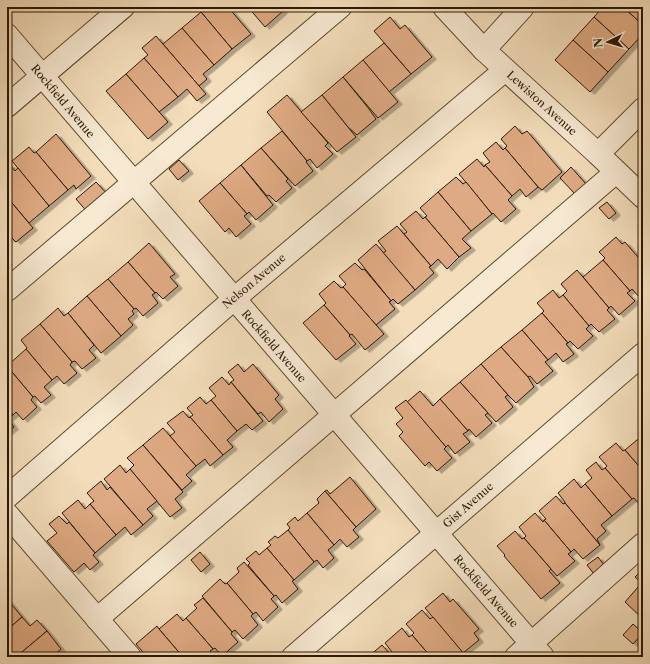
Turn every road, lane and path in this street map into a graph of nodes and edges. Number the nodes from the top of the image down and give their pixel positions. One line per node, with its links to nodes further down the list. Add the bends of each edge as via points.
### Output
1 (123, 7): 8 (street)
2 (340, 7): 13 (street)
3 (444, 7): 6 (street, Lewiston Avenue)
4 (523, 7): 6 (street)
5 (7, 35): 8 (street, Rockfield Avenue)
6 (484, 50): 7 (street, Lewiston Avenue)
7 (505, 70): 11 (street, Lewiston Avenue); 16 (street, Nelson Avenue)
8 (42, 76): 9 (street); 13 (street, Rockfield Avenue)
9 (7, 106)
10 (643, 109): 11 (street)
11 (598, 154): 12 (street, Lewiston Avenue)
12 (616, 172): 14 (street, Lewiston Avenue); 18 (street)
13 (133, 183): 15 (street); 16 (street, Rockfield Avenue)
14 (643, 197)
15 (7, 290)
16 (234, 299): 18 (street, Rockfield Avenue); 19 (street, Nelson Avenue)
17 (643, 354): 21 (street, Gist Avenue)
18 (334, 416): 21 (street, Rockfield Avenue); 23 (street)
19 (7, 497)
20 (7, 514): 23 (street)
21 (435, 533): 24 (street, Rockfield Avenue); 26 (street, Gist Avenue)
22 (643, 544): 24 (street)
23 (97, 619): 25 (street)
24 (530, 652)
25 (130, 657)
26 (293, 657)

